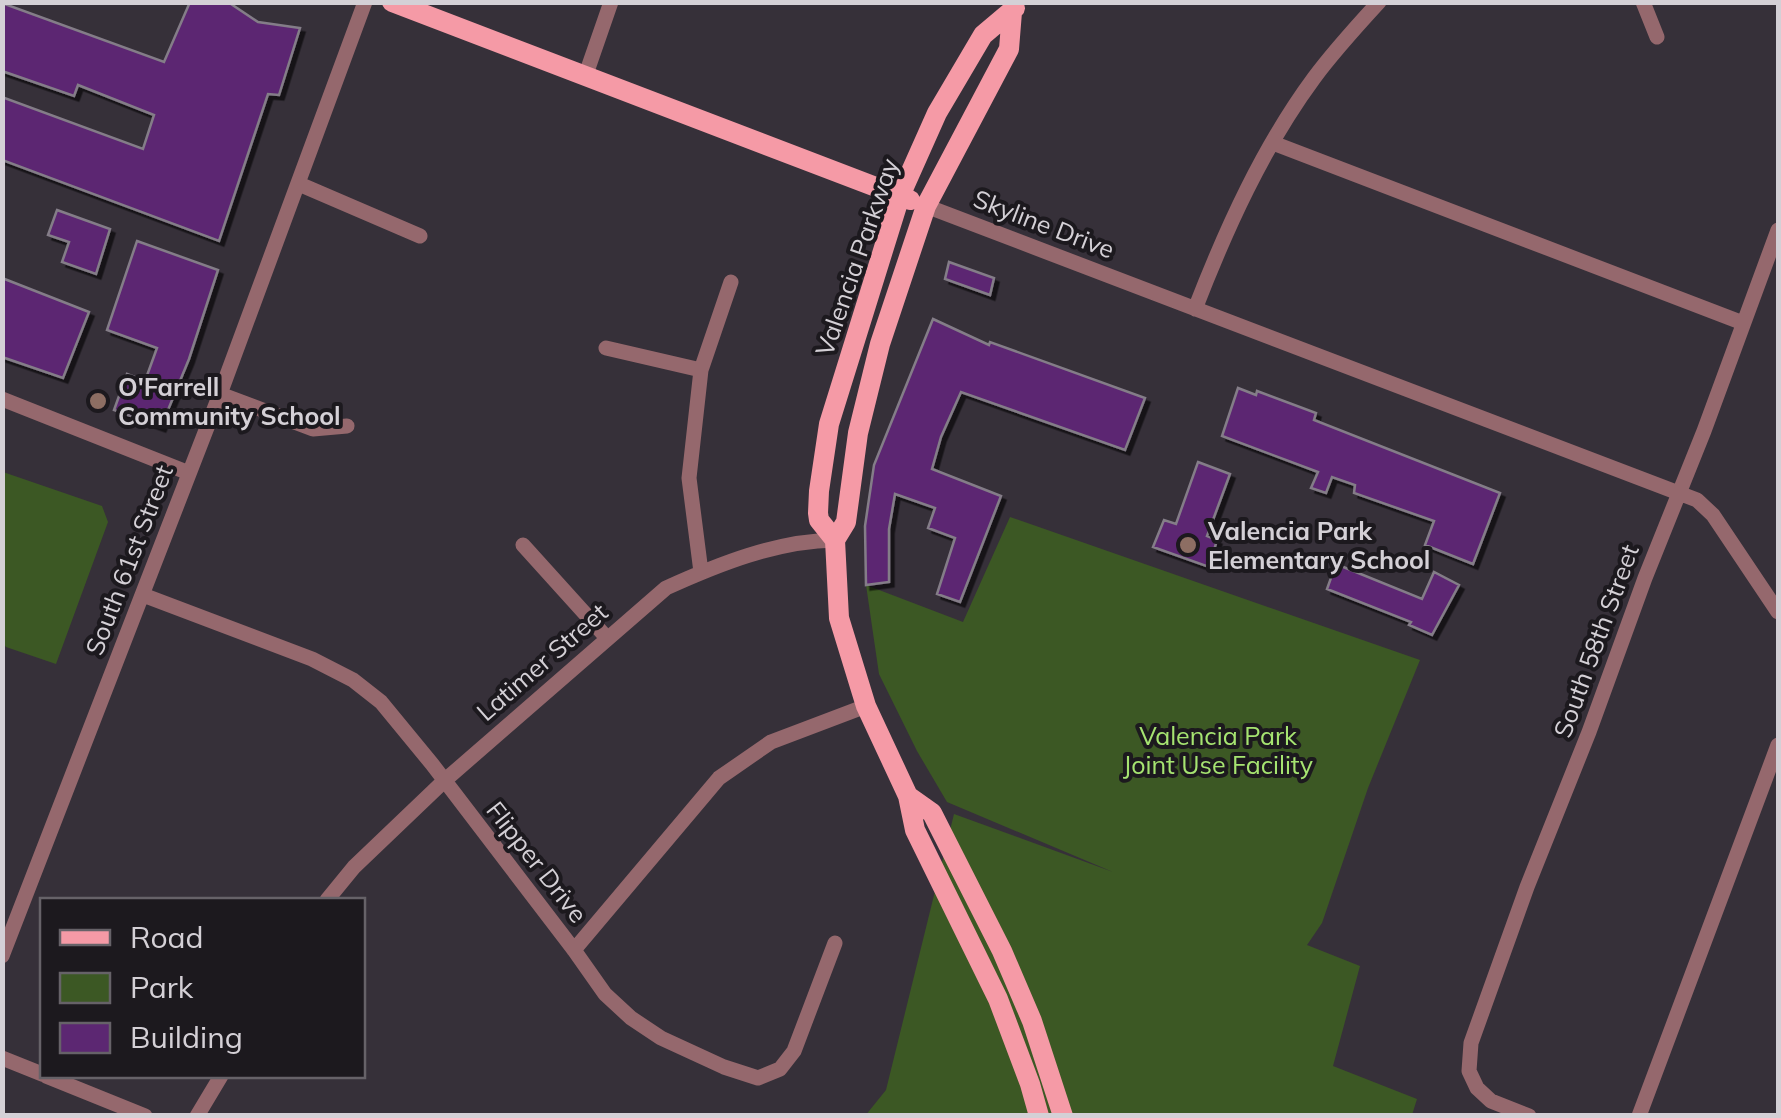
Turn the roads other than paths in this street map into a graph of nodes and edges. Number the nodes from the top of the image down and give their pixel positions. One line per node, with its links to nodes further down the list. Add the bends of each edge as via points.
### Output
1 (365, 2): 10 (street, South 61st Street)
2 (392, 2): 8 (main road, Skyline Drive)
3 (612, 2): 8 (street)
4 (1379, 2): 9 (street, via 1312,81)
5 (1643, 2): 7 (street)
6 (1015, 7): 11 (main road, Valencia Parkway, via 983,35 937,113); 12 (main road, Valencia Parkway, via 1009,49)
7 (1656, 37)
8 (585, 78): 11 (main road, Skyline Drive)
9 (1273, 143): 16 (street); 17 (street)
10 (298, 184): 14 (street); 20 (street, South 61st Street)
11 (900, 196): 12 (main road, Skyline Drive); 25 (main road, Valencia Parkway, via 829,424 818,513)
12 (926, 206): 16 (street, Skyline Drive); 25 (main road, Valencia Parkway, via 880,344 846,522)
13 (1778, 230): 17 (street, South 58th Street)
14 (420, 236)
15 (732, 282): 19 (street)
16 (1195, 309): 24 (street, Skyline Drive)
17 (1743, 323): 24 (street, South 58th Street)
18 (606, 348): 19 (street)
19 (702, 370): 27 (street, via 689,478)
20 (220, 394): 22 (street, via 312,429); 23 (street, South 61st Street)
21 (2, 399): 23 (street)
22 (347, 426)
23 (189, 473): 28 (street, South 61st Street)
24 (1678, 493): 29 (street, Skyline Drive, via 1713,515); 49 (street, South 58th Street, via 1471,1043 1469,1071 1478,1088)
25 (835, 540): 27 (street, Latimer Street, via 804,540); 31 (main road, Valencia Parkway, via 839,618)
26 (523, 545): 30 (street)
27 (701, 572): 30 (street, Latimer Street, via 666,588)
28 (143, 594): 33 (street, Flipper Drive, via 353,680 380,702); 37 (street, South 61st Street)
29 (1778, 612)
30 (607, 638): 33 (street, Latimer Street)
31 (866, 706): 34 (main road, Valencia Parkway); 39 (street, via 771,742 719,778)
32 (1778, 745): 50 (street)
33 (444, 781): 35 (street, Latimer Street); 39 (street, Flipper Drive)
34 (908, 796): 47 (main road, Valencia Parkway, via 915,830 998,999); 48 (main road, Valencia Parkway, via 932,813 1002,951)
35 (330, 898)
36 (2, 903): 37 (street)
37 (21, 910): 40 (street, South 61st Street)
38 (835, 943): 39 (street, Flipper Drive, via 794,1051 780,1069 758,1078 630,1018)
39 (574, 950)
40 (2, 956)
41 (2, 1058): 42 (street)
42 (40, 1073)
43 (51, 1078): 45 (street)
44 (220, 1078): 46 (street)
45 (146, 1116)
46 (197, 1116)
47 (1039, 1116)
48 (1063, 1116)
49 (1529, 1116)
50 (1639, 1116)

